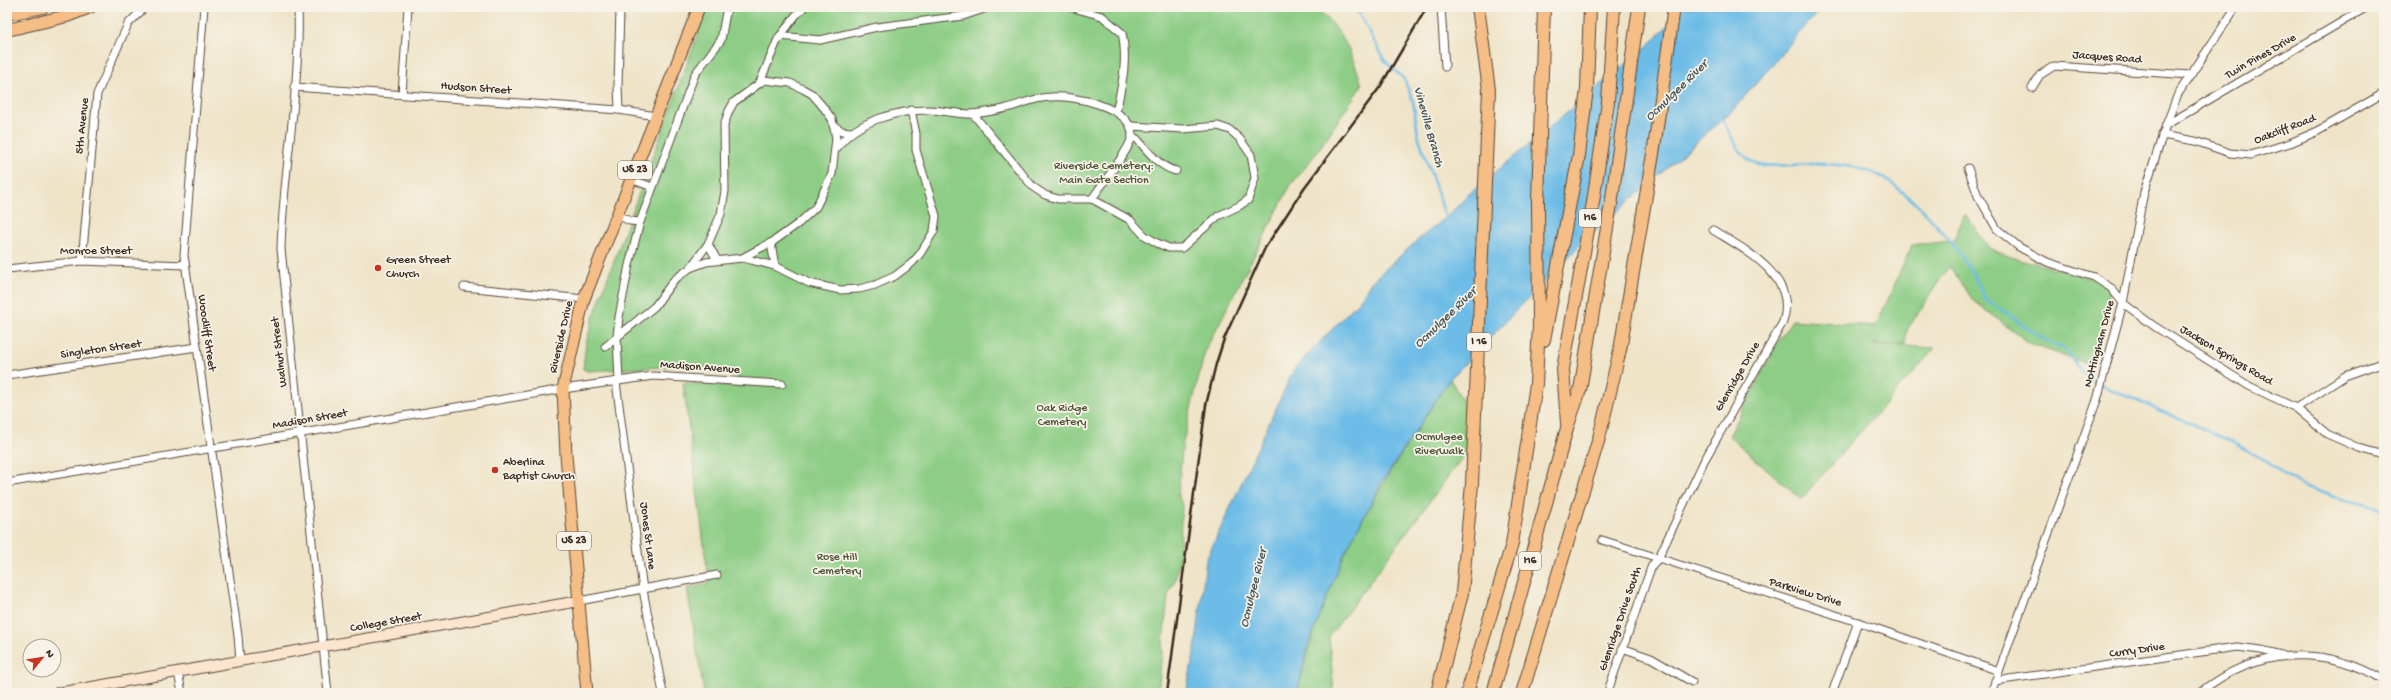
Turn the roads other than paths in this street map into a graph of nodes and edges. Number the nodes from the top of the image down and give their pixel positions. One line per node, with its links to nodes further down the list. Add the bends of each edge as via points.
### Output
1 (43, 7): 22 (highway)
2 (90, 7): 23 (highway, via 67,16)
3 (145, 7): 56 (street, 5th Avenue, via 128,24 98,94)
4 (204, 7): 57 (street, Woodliff Street, via 184,244)
5 (298, 7): 28 (street, Walnut Street)
6 (408, 7): 31 (street)
7 (620, 7): 32 (street)
8 (699, 7): 36 (main road, Riverside Drive / US 23)
9 (727, 7): 47 (street, Jones St Lane, via 721,40 695,74)
10 (804, 7): 24 (street)
11 (990, 7): 24 (street, via 963,16 877,27 820,40)
12 (1070, 7): 34 (street, via 1102,16 1122,33 1125,75)
13 (1441, 7): 25 (street)
14 (1478, 7): 100 (highway, I 16, via 1489,90 1472,484 1462,593)
15 (1544, 7): 71 (highway)
16 (1590, 7): 71 (highway, via 1587,88 1579,155)
17 (1614, 7): 74 (highway, I16, via 1608,102 1563,369)
18 (1639, 7): 74 (highway, via 1612,198 1580,390)
19 (1674, 7): 103 (highway, via 1654,148 1620,350 1599,438)
20 (2236, 7): 26 (street, Nottingham Drive)
21 (2367, 7): 38 (street, Twin Pines Drive)
22 (7, 14)
23 (7, 30)
24 (780, 36): 27 (street, via 772,49)
25 (1445, 67)
26 (2191, 75): 29 (street, Jacques Road, via 2054,66 2040,75); 38 (street, Nottingham Drive, via 2178,94)
27 (760, 82): 37 (street, via 769,80 790,83 807,92 824,108); 52 (street, via 734,102 724,125 725,191 721,214)
28 (294, 86): 31 (street, Hudson Street); 75 (street, Walnut Street, via 282,207 281,249)
29 (2032, 88)
30 (2384, 93): 41 (street, Oakcliff Road, via 2318,131 2251,155 2230,153 2195,141)
31 (402, 94): 32 (street, Hudson Street)
32 (619, 110): 36 (street, Hudson Street)
33 (911, 110): 35 (street); 40 (street); 58 (street, via 916,150 936,216 934,231 920,254 895,276 859,289 840,290 822,287)
34 (1116, 112): 35 (street, via 1080,99 1052,96 1006,109); 39 (street)
35 (973, 114): 48 (street, via 1033,187 1045,195 1058,199)
36 (656, 116): 46 (main road, Riverside Drive / US 23)
37 (833, 125): 40 (street, via 842,131); 43 (street)
38 (2166, 125): 41 (street, Nottingham Drive)
39 (1131, 126): 42 (street); 48 (street, via 1183,129 1218,126 1230,130 1246,146 1254,165 1253,190 1248,200 1218,216 1182,248 1177,249 1157,243 1144,235 1130,220)
40 (851, 132): 43 (street)
41 (2162, 136): 63 (street, Nottingham Drive, via 2144,192)
42 (1132, 137): 45 (street, via 1137,139 1159,163 1167,169); 48 (street, via 1128,148)
43 (837, 148): 53 (street, via 832,174 816,207 799,224)
44 (1968, 168): 63 (street, Jackson Springs Road, via 1978,196 1998,229 2019,247 2047,262 2094,277 2111,288)
45 (1176, 171)
46 (631, 179): 47 (street); 49 (main road, Riverside Drive / US 23)
47 (652, 187): 50 (street, Jones St Lane)
48 (1092, 199)
49 (617, 215): 50 (street); 62 (main road, Riverside Drive / US 23)
50 (640, 222): 64 (street, Jones St Lane, via 624,290)
51 (1713, 230): 80 (street, Glenridge Drive, via 1746,251 1777,278 1783,290 1786,311 1704,461)
52 (708, 244): 55 (street); 59 (street)
53 (771, 244): 54 (street); 58 (street)
54 (742, 258): 55 (street); 58 (street)
55 (718, 260): 59 (street)
56 (82, 261): 57 (street, Monroe Street); 60 (street, Monroe Street)
57 (185, 265): 65 (street, Woodliff Street)
58 (775, 266)
59 (690, 268): 64 (street, via 674,280 655,306)
60 (7, 269)
61 (464, 287): 62 (street)
62 (584, 299): 72 (main road, Riverside Drive / US 23)
63 (2123, 303): 73 (street, Jackson Springs Road, via 2249,386); 90 (street, Nottingham Drive, via 2099,391)
64 (617, 336): 66 (street); 69 (street, Jones St Lane)
65 (198, 347): 68 (street, Singleton Street); 76 (street, Woodliff Street)
66 (605, 347)
67 (2384, 362): 73 (street, via 2345,376)
68 (7, 375)
69 (617, 382): 70 (street, Madison Avenue, via 669,376); 72 (street, Madison Street); 82 (street, Jones St Lane)
70 (782, 384)
71 (1536, 384): 101 (highway, via 1512,544)
72 (563, 389): 75 (street, Madison Street); 83 (main road, Riverside Drive / US 23)
73 (2296, 408): 77 (street, Jackson Springs Road, via 2327,434 2359,448)
74 (1567, 428): 102 (highway, I16)
75 (301, 433): 76 (street, Madison Street); 85 (street, Walnut Street)
76 (211, 448): 78 (street, Madison Street); 88 (street, Woodliff Street)
77 (2384, 455)
78 (7, 483)
79 (1602, 540): 80 (street, Parkview Drive)
80 (1658, 559): 84 (street, Parkview Drive); 86 (street, Glenridge Drive South, via 1652,565)
81 (717, 575): 82 (street, College Street)
82 (643, 590): 83 (street, College Street); 99 (street, Jones St Lane)
83 (579, 601): 85 (street, College Street); 98 (main road, Riverside Drive / US 23)
84 (1858, 622): 90 (street, Parkview Drive); 104 (street)
85 (324, 647): 88 (street, College Street); 97 (street, Walnut Street)
86 (1622, 648): 93 (street, via 1651,658); 94 (street, Glenridge Drive South)
87 (2282, 655): 91 (street, via 2311,656 2339,661); 92 (street, Curry Drive, via 2237,647); 106 (street, via 2242,667 2217,680)
88 (240, 661): 89 (street, College Street)
89 (178, 672): 95 (street, College Street); 96 (street)
90 (1999, 672): 92 (street, Nottingham Drive)
91 (2384, 680)
92 (1995, 681): 105 (street, Nottingham Drive)
93 (1692, 682)
94 (1609, 688)
95 (58, 693)
96 (182, 693)
97 (328, 693)
98 (587, 693)
99 (663, 693)
100 (1437, 693)
101 (1467, 693)
102 (1493, 693)
103 (1522, 693)
104 (1832, 693)
105 (1991, 693)
106 (2200, 693)

